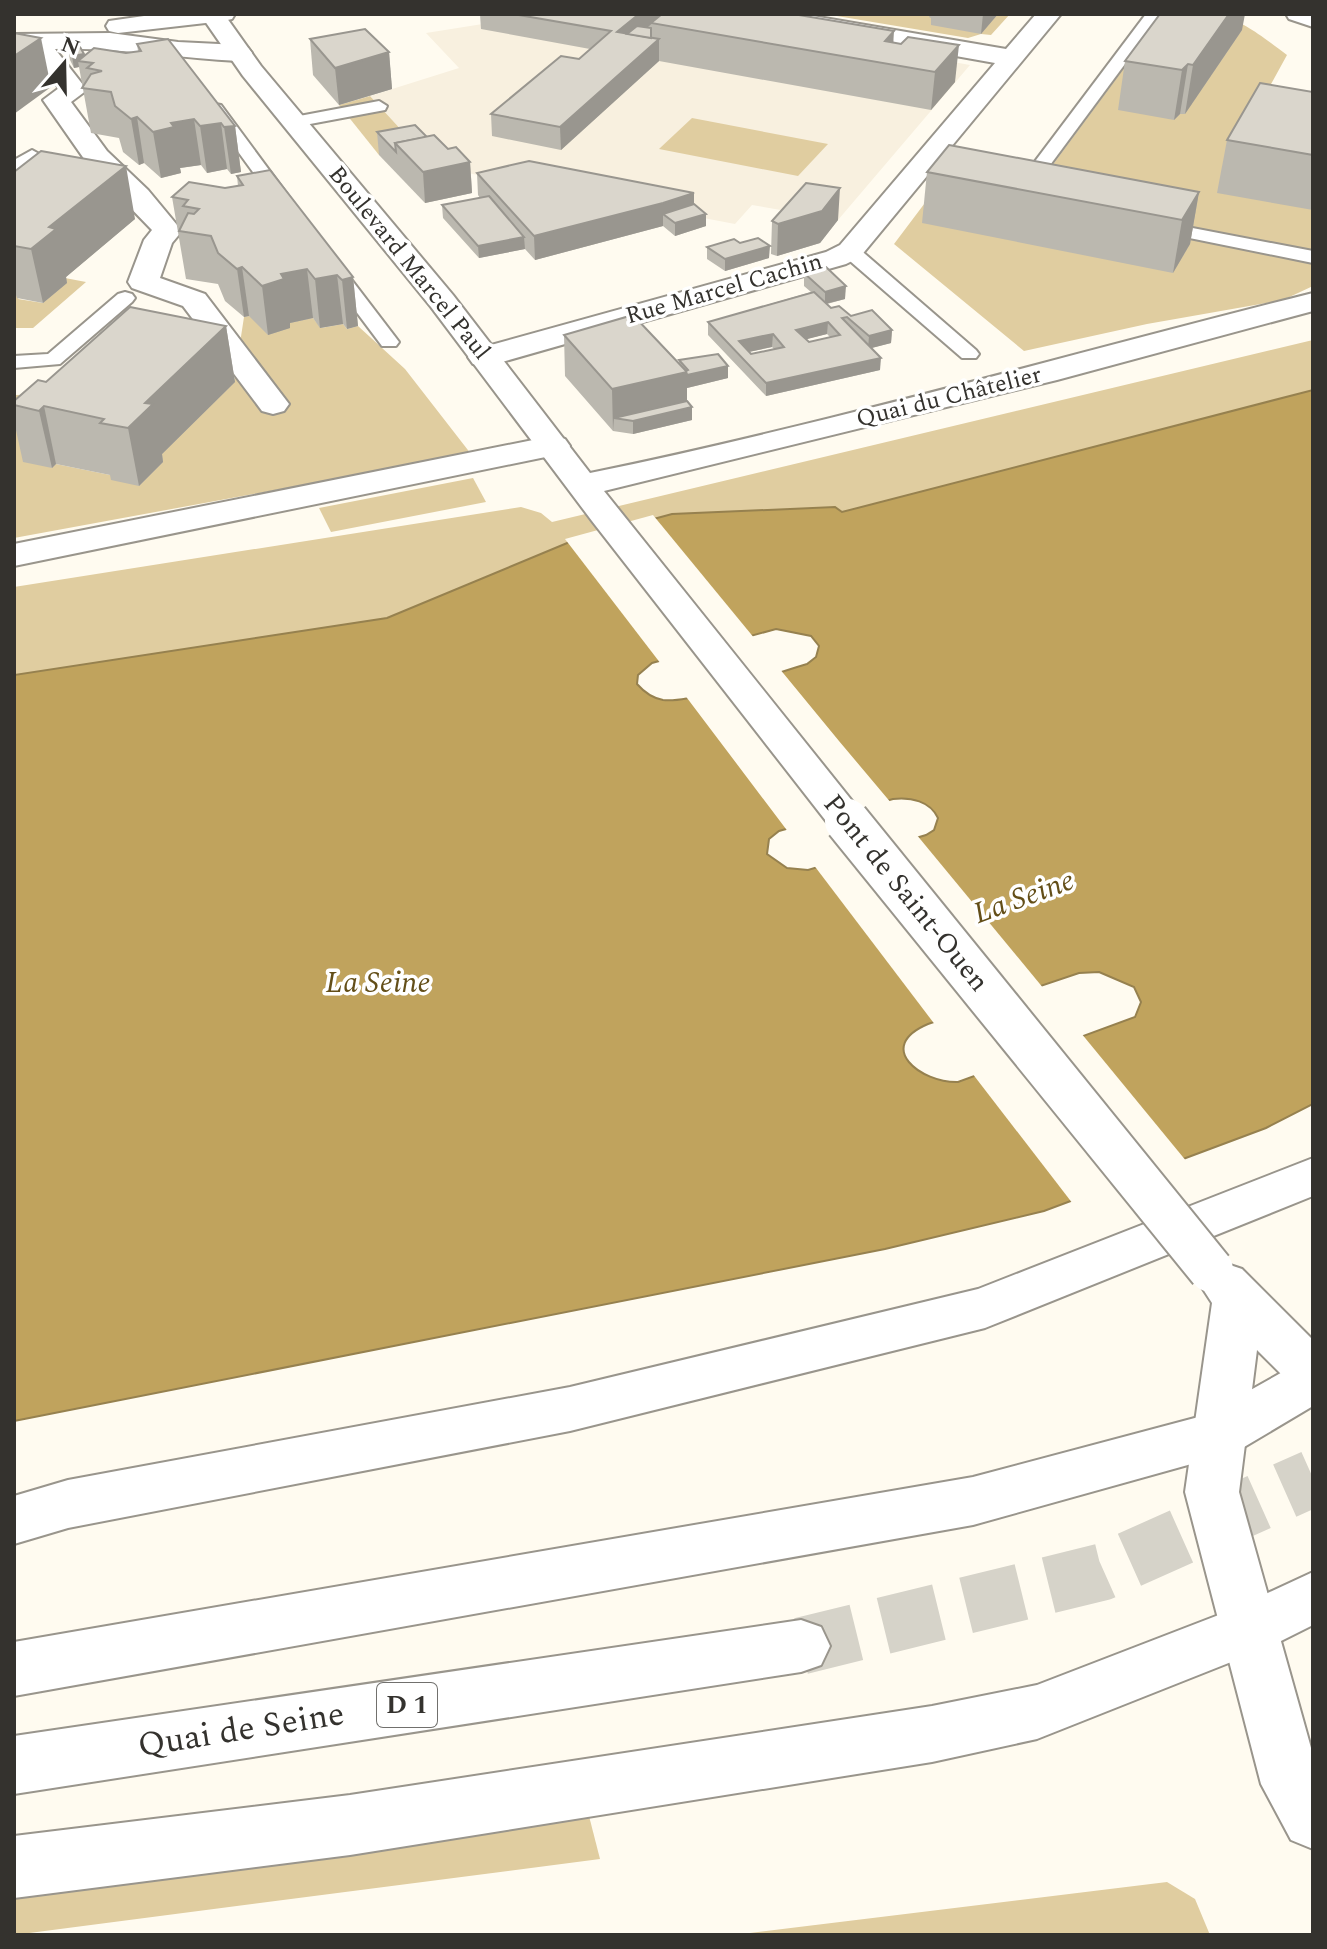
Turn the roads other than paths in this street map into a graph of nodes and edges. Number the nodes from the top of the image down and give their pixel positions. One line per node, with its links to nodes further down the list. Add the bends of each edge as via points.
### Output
1 (216, 14): 7 (street); 11 (street, Boulevard Marcel Paul)
2 (759, 14): 13 (street)
3 (1049, 14): 13 (street, Rue Marcel Cachin)
4 (1154, 14): 20 (lane)
5 (1298, 14): 6 (street)
6 (1313, 20)
7 (125, 34): 8 (street); 9 (street); 10 (street)
8 (74, 40): 9 (street); 12 (lane)
9 (21, 41): 32 (street, via 55,63 74,90 56,100 81,138 168,231 159,240 143,282 194,300)
10 (160, 47): 11 (street); 14 (lane)
11 (239, 53): 17 (street, Boulevard Marcel Paul)
12 (103, 57)
13 (1012, 58): 23 (street, Rue Marcel Cachin, via 916,180)
14 (190, 73)
15 (207, 99): 21 (lane)
16 (379, 106): 17 (lane)
17 (294, 122): 30 (street, Boulevard Marcel Paul)
18 (32, 155): 19 (lane)
19 (14, 169)
20 (1033, 176)
21 (290, 210)
22 (1143, 224): 24 (lane)
23 (850, 251): 29 (lane); 30 (street, Rue Marcel Cachin)
24 (1313, 257)
25 (326, 258): 28 (lane)
26 (125, 298): 31 (lane, via 53,360)
27 (1313, 302): 34 (street, Quai du Châtelier, via 670,467)
28 (389, 342)
29 (969, 354)
30 (484, 357): 33 (street, Boulevard Marcel Paul)
31 (14, 362)
32 (273, 404)
33 (553, 446): 34 (street, Boulevard Marcel Paul); 35 (street)
34 (593, 500): 37 (street, Pont de Saint-Ouen, bridge)
35 (14, 555)
36 (1313, 1176): 41 (street, via 985,1308 570,1409 68,1504)
37 (1225, 1285): 38 (street, Pont de Saint-Ouen); 40 (street)
38 (1313, 1373)
39 (1313, 1380): 40 (street)
40 (1220, 1434): 43 (street, via 1212,1492); 45 (street, via 973,1501)
41 (14, 1520)
42 (1313, 1597): 43 (street)
43 (1249, 1629): 47 (street, via 1291,1784); 48 (street, via 1037,1712 932,1734 350,1825)
44 (801, 1646): 46 (street, Quai de Seine / D 1)
45 (14, 1669)
46 (14, 1765)
47 (1313, 1819)
48 (14, 1867)

